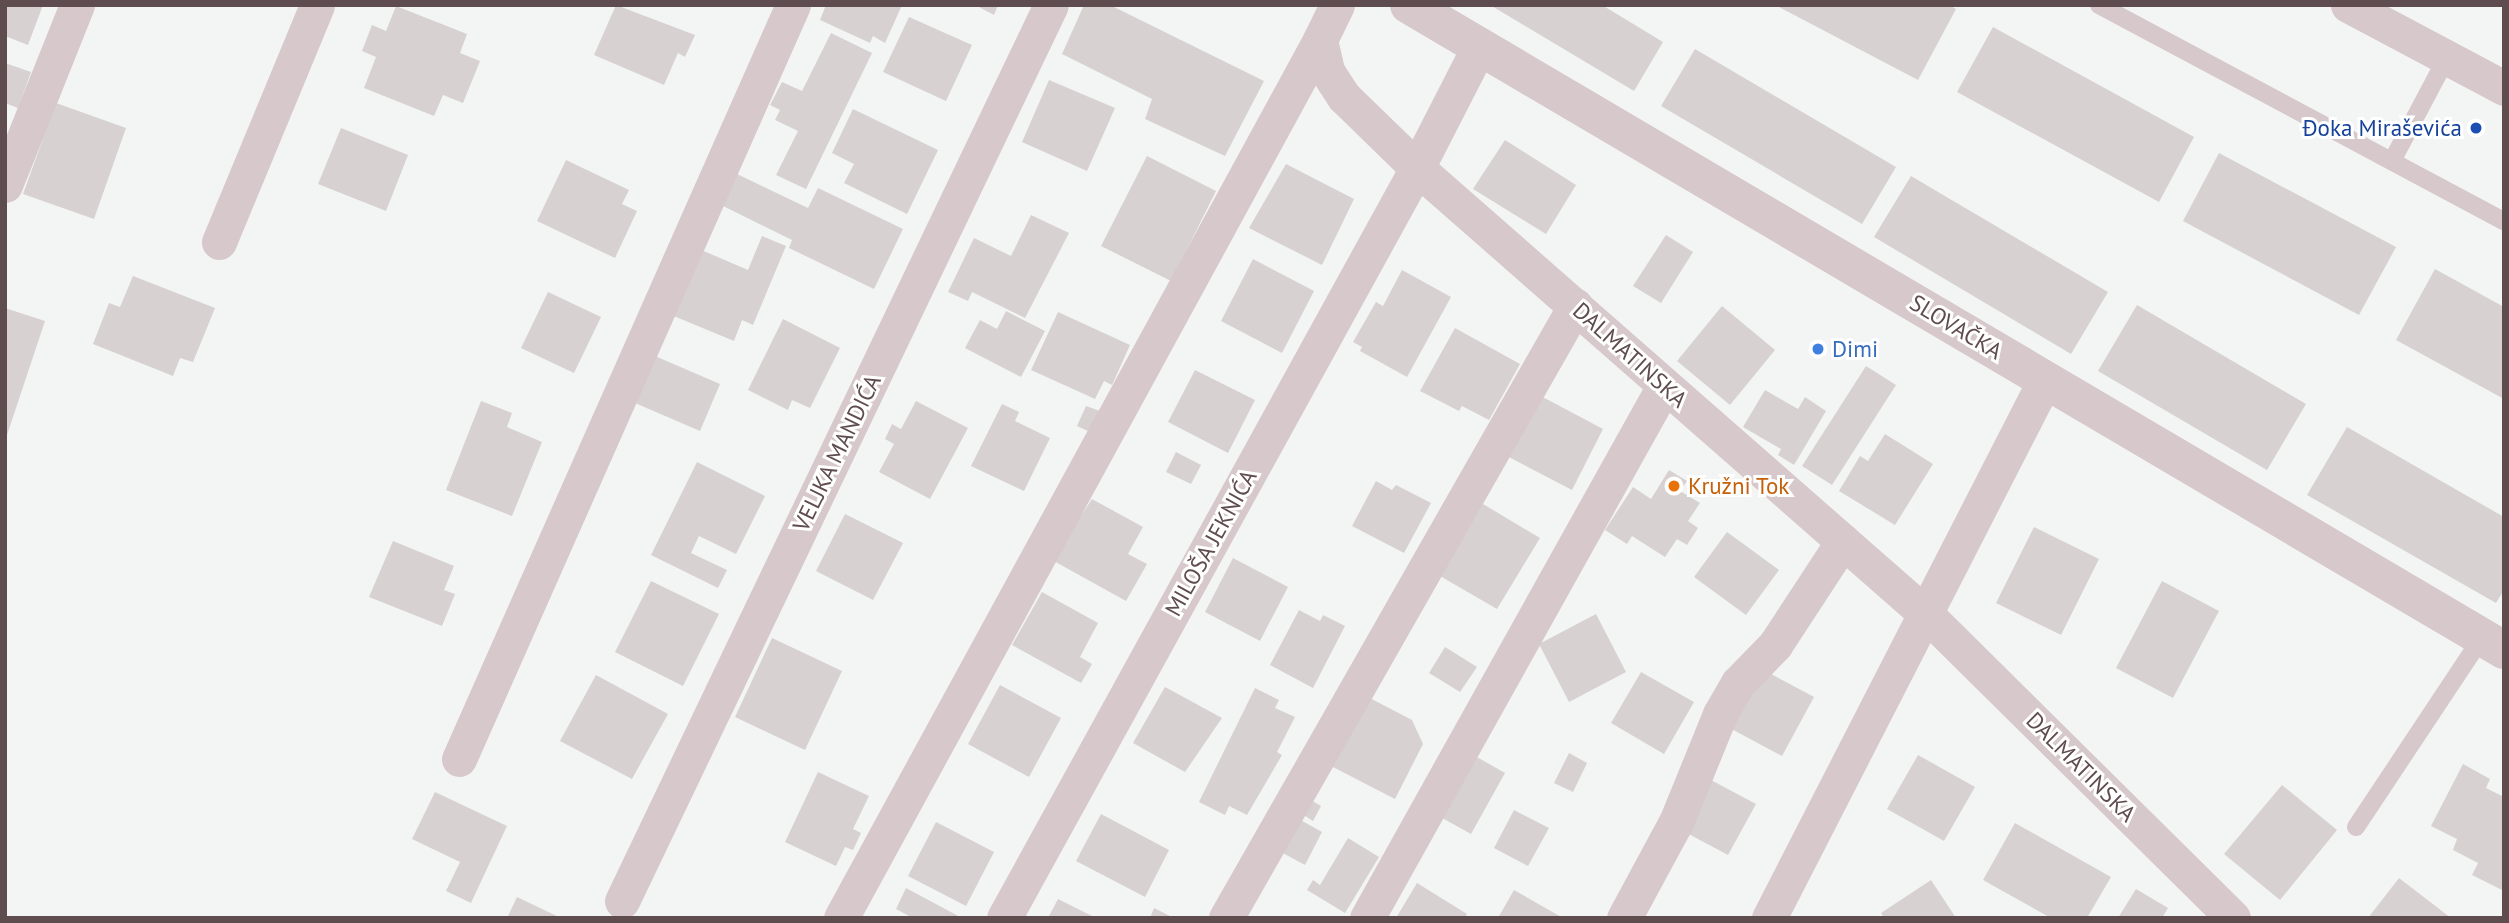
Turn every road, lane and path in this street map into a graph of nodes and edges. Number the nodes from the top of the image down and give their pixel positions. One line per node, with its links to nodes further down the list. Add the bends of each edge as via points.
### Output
1 (77, 5): 15 (street)
2 (317, 5): 17 (street)
3 (793, 5): 24 (street)
4 (1051, 5): 26 (street, VELJKA MANDIĆA)
5 (1337, 5): 9 (street)
6 (1409, 5): 10 (street, SLOVAČKA)
7 (2099, 5): 13 (lane)
8 (2348, 5): 11 (street)
9 (1320, 40): 14 (street, DALMATINSKA, via 1327,71 1344,96); 28 (street)
10 (1479, 47): 14 (street); 19 (street, SLOVAČKA)
11 (2447, 57): 12 (street); 13 (lane)
12 (2504, 88)
13 (2392, 161): 16 (lane)
14 (1418, 168): 18 (street, DALMATINSKA); 29 (street, MILOŠA JEKNIĆA)
15 (5, 185)
16 (2504, 221)
17 (219, 242)
18 (1575, 306): 20 (street, DALMATINSKA); 30 (street)
19 (2045, 380): 22 (street); 23 (street, SLOVAČKA)
20 (1664, 386): 21 (street, DALMATINSKA); 31 (street)
21 (1843, 541): 22 (street, DALMATINSKA); 32 (street, via 1775,645 1738,683 1676,822)
22 (1928, 616): 27 (street, DALMATINSKA); 33 (street)
23 (2493, 643): 25 (lane)
24 (459, 759)
25 (2356, 827)
26 (622, 901)
27 (2217, 911)
28 (841, 918)
29 (1004, 918)
30 (1226, 918)
31 (1367, 918)
32 (1623, 918)
33 (1769, 918)

